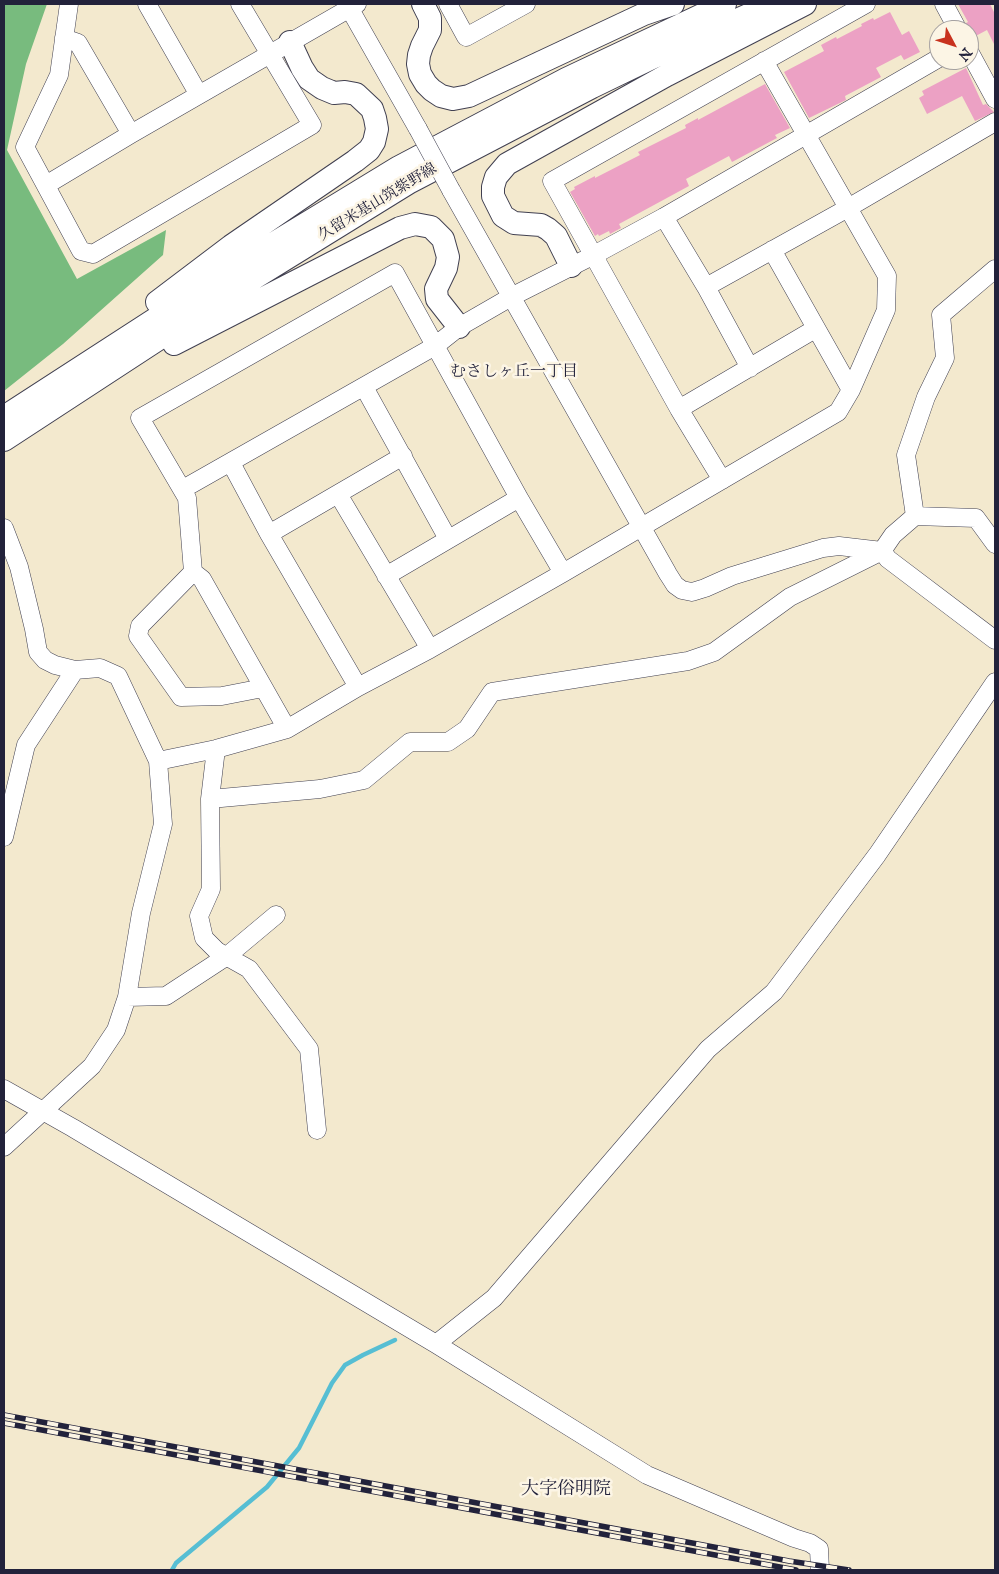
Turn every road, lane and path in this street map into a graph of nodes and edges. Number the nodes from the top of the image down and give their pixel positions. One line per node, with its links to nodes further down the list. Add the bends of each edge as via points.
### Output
1 (69, 4): 15 (street)
2 (147, 4): 21 (street)
3 (240, 4): 17 (street)
4 (423, 4): 7 (main road, via 430,18 430,30 419,55 420,74 432,90 453,99 469,96)
5 (448, 4): 6 (street, via 466,37)
6 (526, 4)
7 (673, 4)
8 (725, 4): 38 (main road, 久留米基山筑紫野線, via 566,79 399,167 248,259)
9 (773, 4): 38 (main road, 久留米基山筑紫野線, via 600,83 410,182 215,303)
10 (805, 4): 31 (main road, via 666,75 507,164 496,177 493,187 493,196 503,216 514,223 541,225 548,229 556,236)
11 (866, 4): 18 (street)
12 (944, 4): 14 (street)
13 (351, 5): 16 (street); 34 (street, bridge)
14 (953, 20)
15 (64, 38): 24 (street, via 78,43); 26 (street, via 59,74 26,147)
16 (290, 42): 17 (street); 38 (main road, via 309,79 334,93 356,94 372,109 377,129 374,142 355,161 231,246 142,314)
17 (270, 54): 21 (street); 26 (street, via 312,125 93,254 80,250)
18 (764, 61): 25 (street); 30 (street, via 552,181)
19 (929, 64): 25 (street)
20 (979, 69): 22 (street)
21 (199, 94): 24 (street)
22 (995, 99)
23 (995, 122): 27 (street)
24 (131, 134): 26 (street)
25 (805, 134): 27 (street); 28 (street)
26 (46, 185)
27 (848, 208): 29 (street); 41 (street, via 887,276 886,310)
28 (664, 217): 30 (street); 33 (street)
29 (772, 250): 33 (street); 36 (street)
30 (594, 255): 31 (street); 42 (street)
31 (571, 266): 34 (street)
32 (995, 270): 51 (street, via 941,315 946,358 926,397 906,455)
33 (706, 286): 39 (street)
34 (511, 297): 35 (street); 52 (street)
35 (459, 326): 37 (street); 38 (main road, via 437,299 436,289 448,257 443,239 430,227 415,224 400,228 169,347)
36 (815, 329): 39 (street); 41 (street)
37 (435, 346): 40 (street); 48 (street, via 395,273 336,306 140,418); 50 (street)
38 (102, 365): 43 (main road, 久留米基山筑紫野線); 44 (main road, 久留米基山筑紫野線)
39 (750, 368): 42 (street)
40 (364, 387): 45 (street); 46 (street)
41 (851, 390): 47 (street, via 838,412)
42 (679, 409): 47 (street)
43 (4, 417)
44 (4, 440)
45 (403, 456): 49 (street); 55 (street)
46 (231, 463): 48 (street); 54 (street)
47 (722, 480): 52 (street)
48 (183, 489): 58 (street, via 187,498)
49 (338, 494): 54 (street); 60 (street)
50 (519, 498): 55 (street); 59 (street)
51 (915, 516): 56 (street, via 976,518); 57 (street, via 893,535)
52 (642, 526): 57 (street, via 675,585 692,592 823,548 839,546); 59 (street)
53 (4, 528): 63 (street, via 19,567 38,652 55,666)
54 (269, 534): 65 (street)
55 (448, 539): 60 (street)
56 (995, 544)
57 (882, 551): 61 (street, via 888,559); 70 (street, via 790,597 714,652 688,660 492,692 467,729 448,742 410,742 364,780 320,789)
58 (193, 572): 66 (street, via 202,579); 66 (street, via 140,626 138,636 181,697 222,696)
59 (563, 573): 62 (street)
60 (386, 576): 62 (street)
61 (995, 640)
62 (430, 649): 65 (street)
63 (75, 670): 69 (street, via 100,668 118,676); 71 (street, via 26,745)
64 (995, 682): 79 (street, via 877,855 774,992 708,1049 494,1298)
65 (358, 687): 67 (street)
66 (263, 688): 67 (street)
67 (287, 729): 68 (street)
68 (216, 749): 69 (street); 70 (street)
69 (158, 761): 74 (street, via 163,824 141,913)
70 (210, 799): 73 (street, via 211,889 199,916 204,938)
71 (4, 837)
72 (276, 915): 73 (street)
73 (227, 956): 74 (street, via 166,996); 77 (street, via 249,969 309,1049)
74 (127, 997): 76 (street, via 116,1030 92,1066)
75 (4, 1089): 76 (street)
76 (44, 1111): 78 (street); 79 (street)
77 (317, 1130)
78 (4, 1147)
79 (436, 1344): 80 (street, via 647,1475 810,1543 820,1549)
80 (820, 1570)

